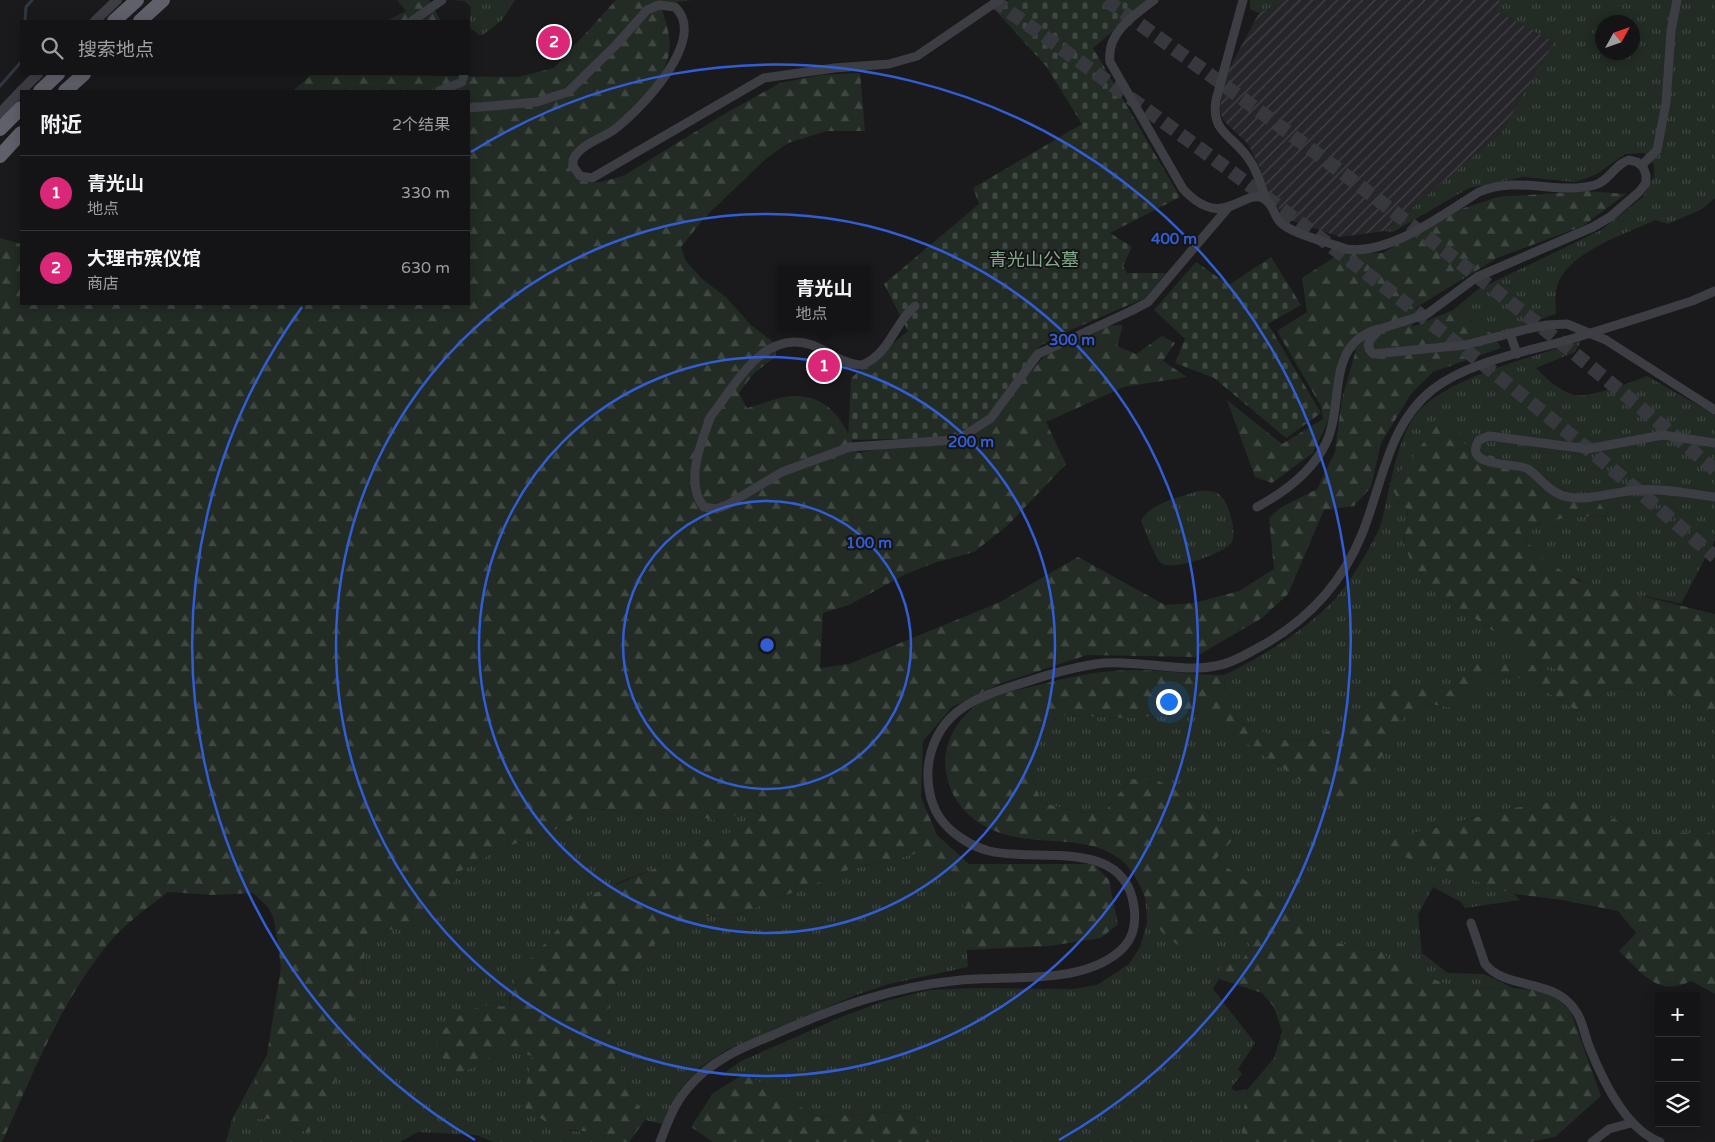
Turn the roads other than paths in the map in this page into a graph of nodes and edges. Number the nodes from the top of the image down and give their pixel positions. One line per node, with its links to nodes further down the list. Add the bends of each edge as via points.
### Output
1 (117, 0): 9 (street)
2 (137, 0): 10 (highway)
3 (162, 0): 11 (highway)
4 (442, 0): 12 (street)
5 (1000, 0): 21 (street, via 916,56 889,64 764,78 592,178 580,176 573,160 581,149 623,122 661,82 683,40 684,21 675,7 660,5 647,10 568,92 537,102)
6 (1154, 0): 29 (street, via 1120,29 1112,45 1110,62 1183,189 1212,208)
7 (1244, 0): 28 (street, via 1214,114 1216,123 1253,164)
8 (1677, 0): 27 (street, via 1671,32 1666,103 1657,150)
9 (96, 20)
10 (115, 20)
11 (141, 20)
12 (413, 20)
13 (83, 75): 17 (highway)
14 (464, 75): 18 (street, via 462,82)
15 (46, 84): 16 (street)
16 (25, 90)
17 (66, 90)
18 (442, 90)
19 (20, 92): 23 (street)
20 (20, 103): 23 (highway)
21 (470, 108)
22 (20, 109): 24 (highway)
23 (0, 115)
24 (0, 129)
25 (20, 134): 26 (highway)
26 (0, 156)
27 (1642, 165): 28 (street, via 1626,161 1594,185 1490,188 1401,238 1356,250 1287,226 1278,219); 32 (street, via 1646,175 1644,185 1603,222 1477,277 1422,317)
28 (1267, 200): 29 (street, via 1255,197)
29 (1227, 209): 31 (street, via 1148,302 1038,354 998,409 972,432 954,440 850,448 782,472 727,505 716,509 704,507 696,492 695,475 710,416 756,358 772,346 793,342 810,344 846,362 862,365 892,340 900,320)
30 (1715, 291): 34 (street, bridge, via 1623,323)
31 (915, 306)
32 (1380, 329): 33 (street, via 1369,341 1369,349 1375,355 1465,346); 38 (street, via 1358,339 1344,356 1334,418 1321,452 1298,480)
33 (1510, 333): 34 (street); 35 (street, via 1547,325 1575,326 1626,352)
34 (1517, 354): 41 (street, via 1472,368 1445,381 1411,411 1393,446 1351,557 1322,600 1289,630 1241,657 1215,666 1102,664 1048,675 976,698 955,713 939,733 931,752 928,783 935,810 945,824 964,839 993,852 1080,858 1110,866 1122,878 1134,900 1135,922 1125,946 1105,961 1084,970 929,984 887,992 835,1008 735,1051 712,1065 684,1092)
35 (1715, 410)
36 (1715, 443): 37 (street, via 1663,435 1587,449 1489,436 1479,440 1477,445 1478,453 1485,461 1527,468 1553,491 1568,497 1647,489)
37 (1715, 497)
38 (1257, 506)
39 (1471, 923): 40 (street, via 1489,969 1505,977 1549,988 1575,1010 1596,1065)
40 (1631, 1123): 42 (street, via 1608,1130); 43 (street)
41 (660, 1142)
42 (1592, 1142)
43 (1660, 1142)

